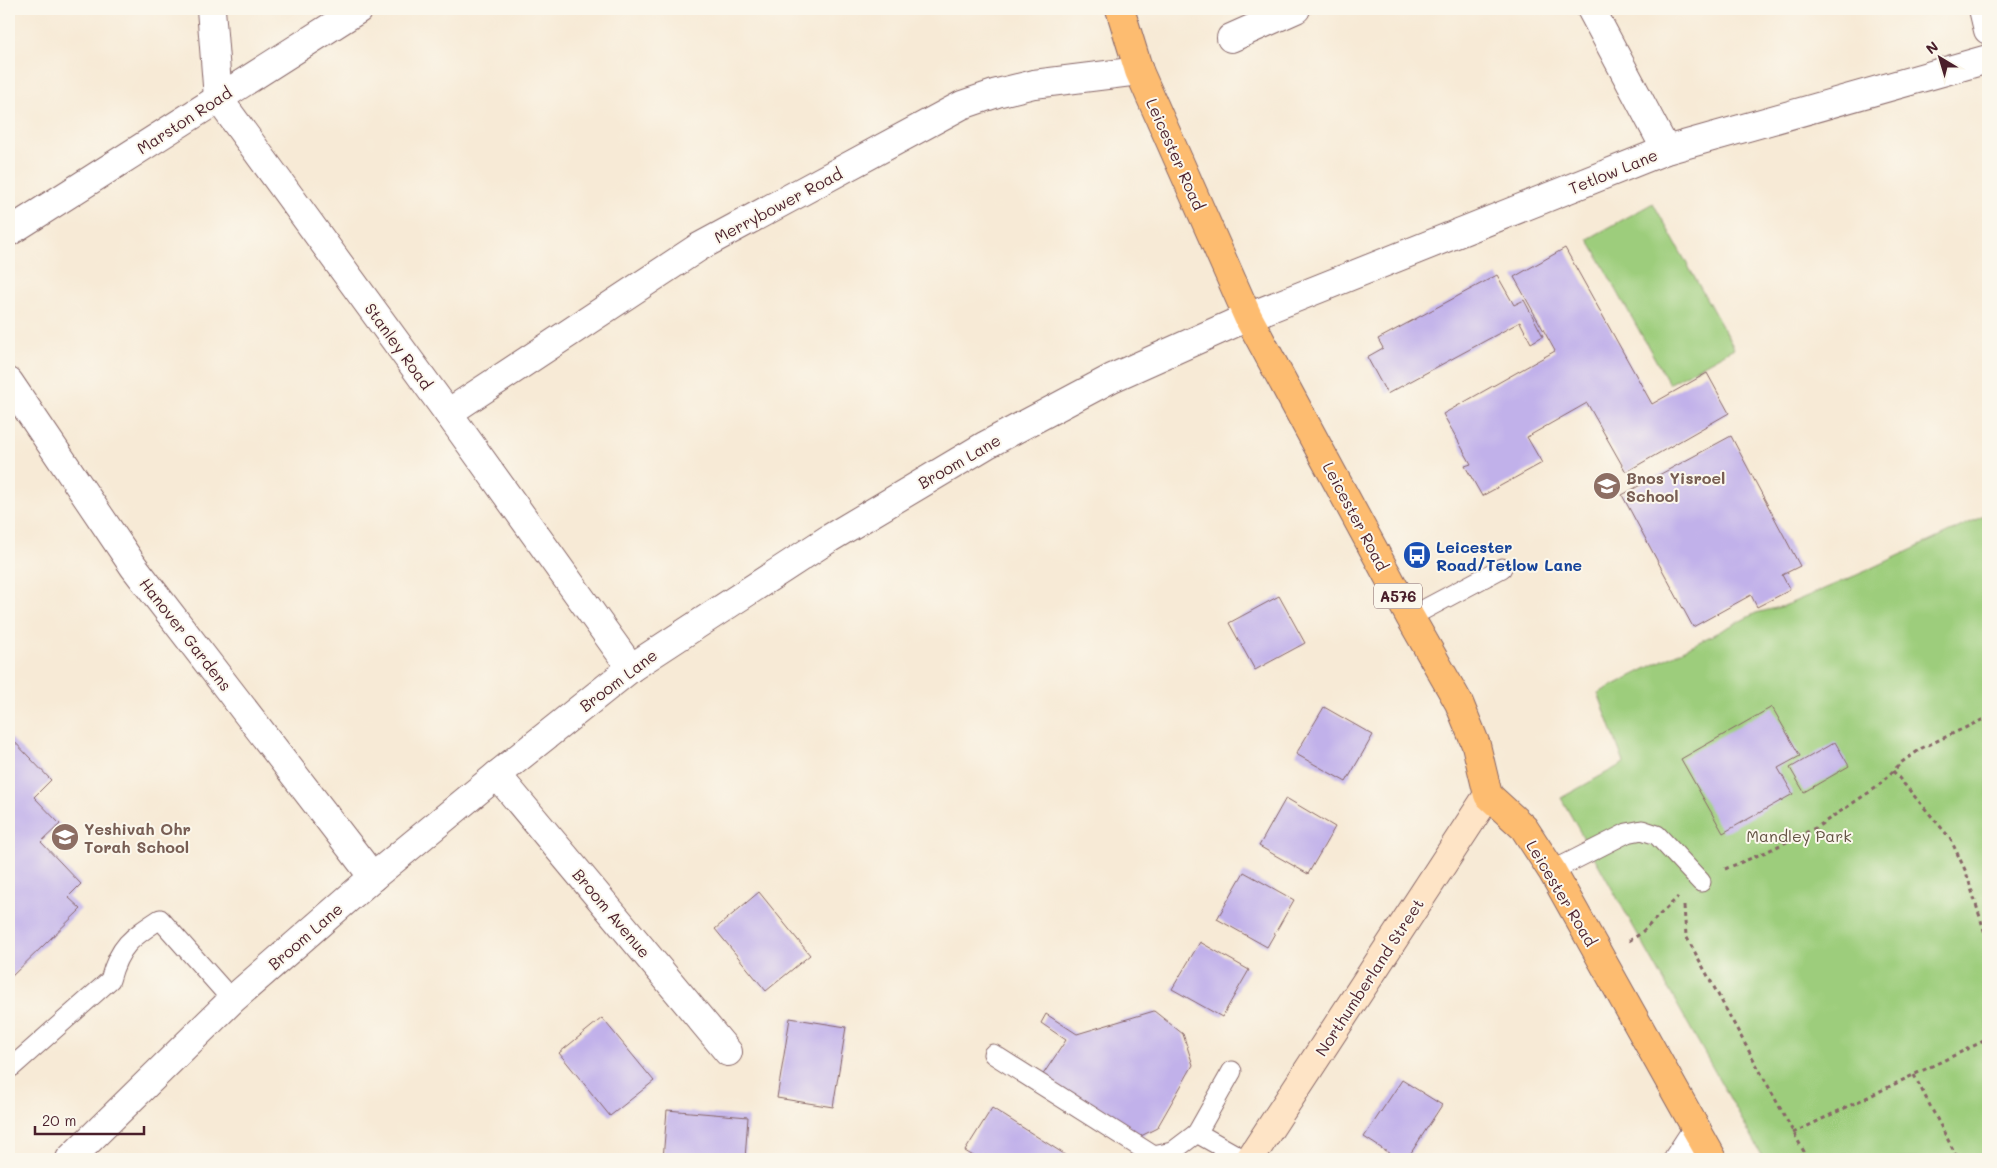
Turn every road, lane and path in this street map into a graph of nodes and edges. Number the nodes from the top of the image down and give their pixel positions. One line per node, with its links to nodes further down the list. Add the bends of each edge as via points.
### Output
1 (211, 9): 11 (street)
2 (359, 9): 11 (street, Marston Road)
3 (1120, 9): 10 (main road, Leicester Road / A576)
4 (1296, 9): 8 (street)
5 (1591, 9): 12 (street)
6 (1983, 9): 7 (street)
7 (1988, 30)
8 (1231, 38)
9 (1988, 59): 12 (street, Tetlow Lane)
10 (1139, 71): 14 (main road, Leicester Road / A576); 16 (street, Merrybower Road, via 1034,84 962,105 699,248)
11 (218, 98): 13 (street, Marston Road); 16 (street, Stanley Road)
12 (1666, 150): 14 (street, Tetlow Lane)
13 (9, 232)
14 (1248, 317): 18 (main road, Leicester Road / A576); 19 (street, Broom Lane, via 1112,378 986,445 830,538)
15 (9, 382): 25 (street, Hanover Gardens, via 134,566)
16 (448, 414): 19 (street, Stanley Road)
17 (1502, 568): 18 (lane)
18 (1410, 617): 23 (main road, Leicester Road / A576, via 1459,703 1476,745)
19 (631, 668): 22 (street, Broom Lane)
20 (1988, 717): 21 (path, via 1922,748)
21 (1893, 771): 26 (path, via 1877,787 1817,827 1716,872); 28 (path, via 1950,838 1966,872)
22 (497, 775): 25 (street, Broom Lane); 32 (street, Broom Avenue)
23 (1488, 795): 24 (main road, Leicester Road, via 1524,828); 42 (street, Northumberland Street)
24 (1552, 871): 26 (lane, via 1627,833 1642,830 1657,835); 29 (main road, Leicester Road)
25 (373, 877): 30 (street, Broom Lane)
26 (1701, 882): 27 (path)
27 (1684, 892): 29 (path, via 1640,934); 39 (path, via 1686,936)
28 (1988, 943)
29 (1600, 957): 37 (main road, Leicester Road)
30 (232, 1000): 34 (lane, via 160,919 132,938 114,965 110,980); 40 (street, Broom Lane)
31 (1988, 1039): 36 (path)
32 (728, 1052)
33 (993, 1054): 38 (lane, via 1154,1156 1172,1152)
34 (12, 1067)
35 (1232, 1071): 38 (lane)
36 (1914, 1075): 39 (path); 46 (path)
37 (1697, 1130): 43 (street); 44 (main road, Leicester Road)
38 (1196, 1133): 41 (lane)
39 (1793, 1133): 45 (path)
40 (70, 1159)
41 (1243, 1159)
42 (1250, 1159)
43 (1678, 1159)
44 (1713, 1159)
45 (1808, 1159)
46 (1958, 1159)

